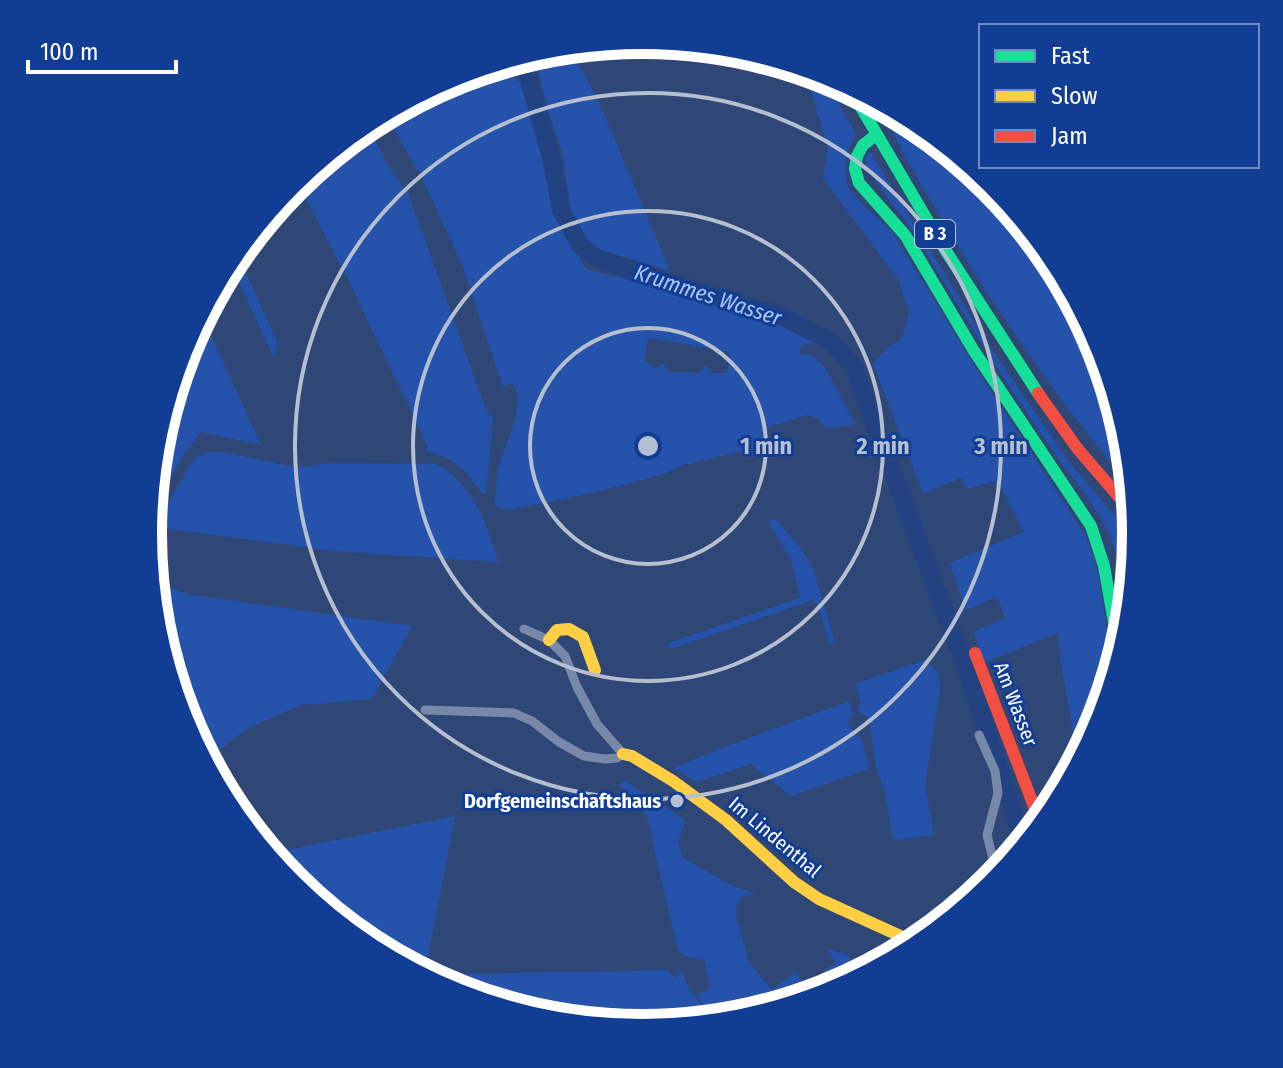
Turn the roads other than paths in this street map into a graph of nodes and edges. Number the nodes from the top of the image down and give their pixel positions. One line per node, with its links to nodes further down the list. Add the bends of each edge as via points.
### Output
1 (861, 107): 2 (street, B 3)
2 (876, 135): 3 (street, B 3, via 1024,372); 4 (street, via 857,156 859,183 905,235 974,351 1091,526 1106,567)
3 (1120, 498)
4 (1114, 618)
5 (524, 629): 6 (street)
6 (549, 640): 8 (street, via 557,630 569,629 583,637); 11 (street, via 565,656 597,724)
7 (975, 653): 12 (street, Am Wasser)
8 (595, 670)
9 (425, 710): 11 (street, via 514,713 584,756 605,759)
10 (979, 735): 13 (street, via 998,793 987,835)
11 (623, 754): 14 (street, Im Lindenthal, via 673,781 726,820 819,899)
12 (1035, 809)
13 (993, 860)
14 (902, 937)

